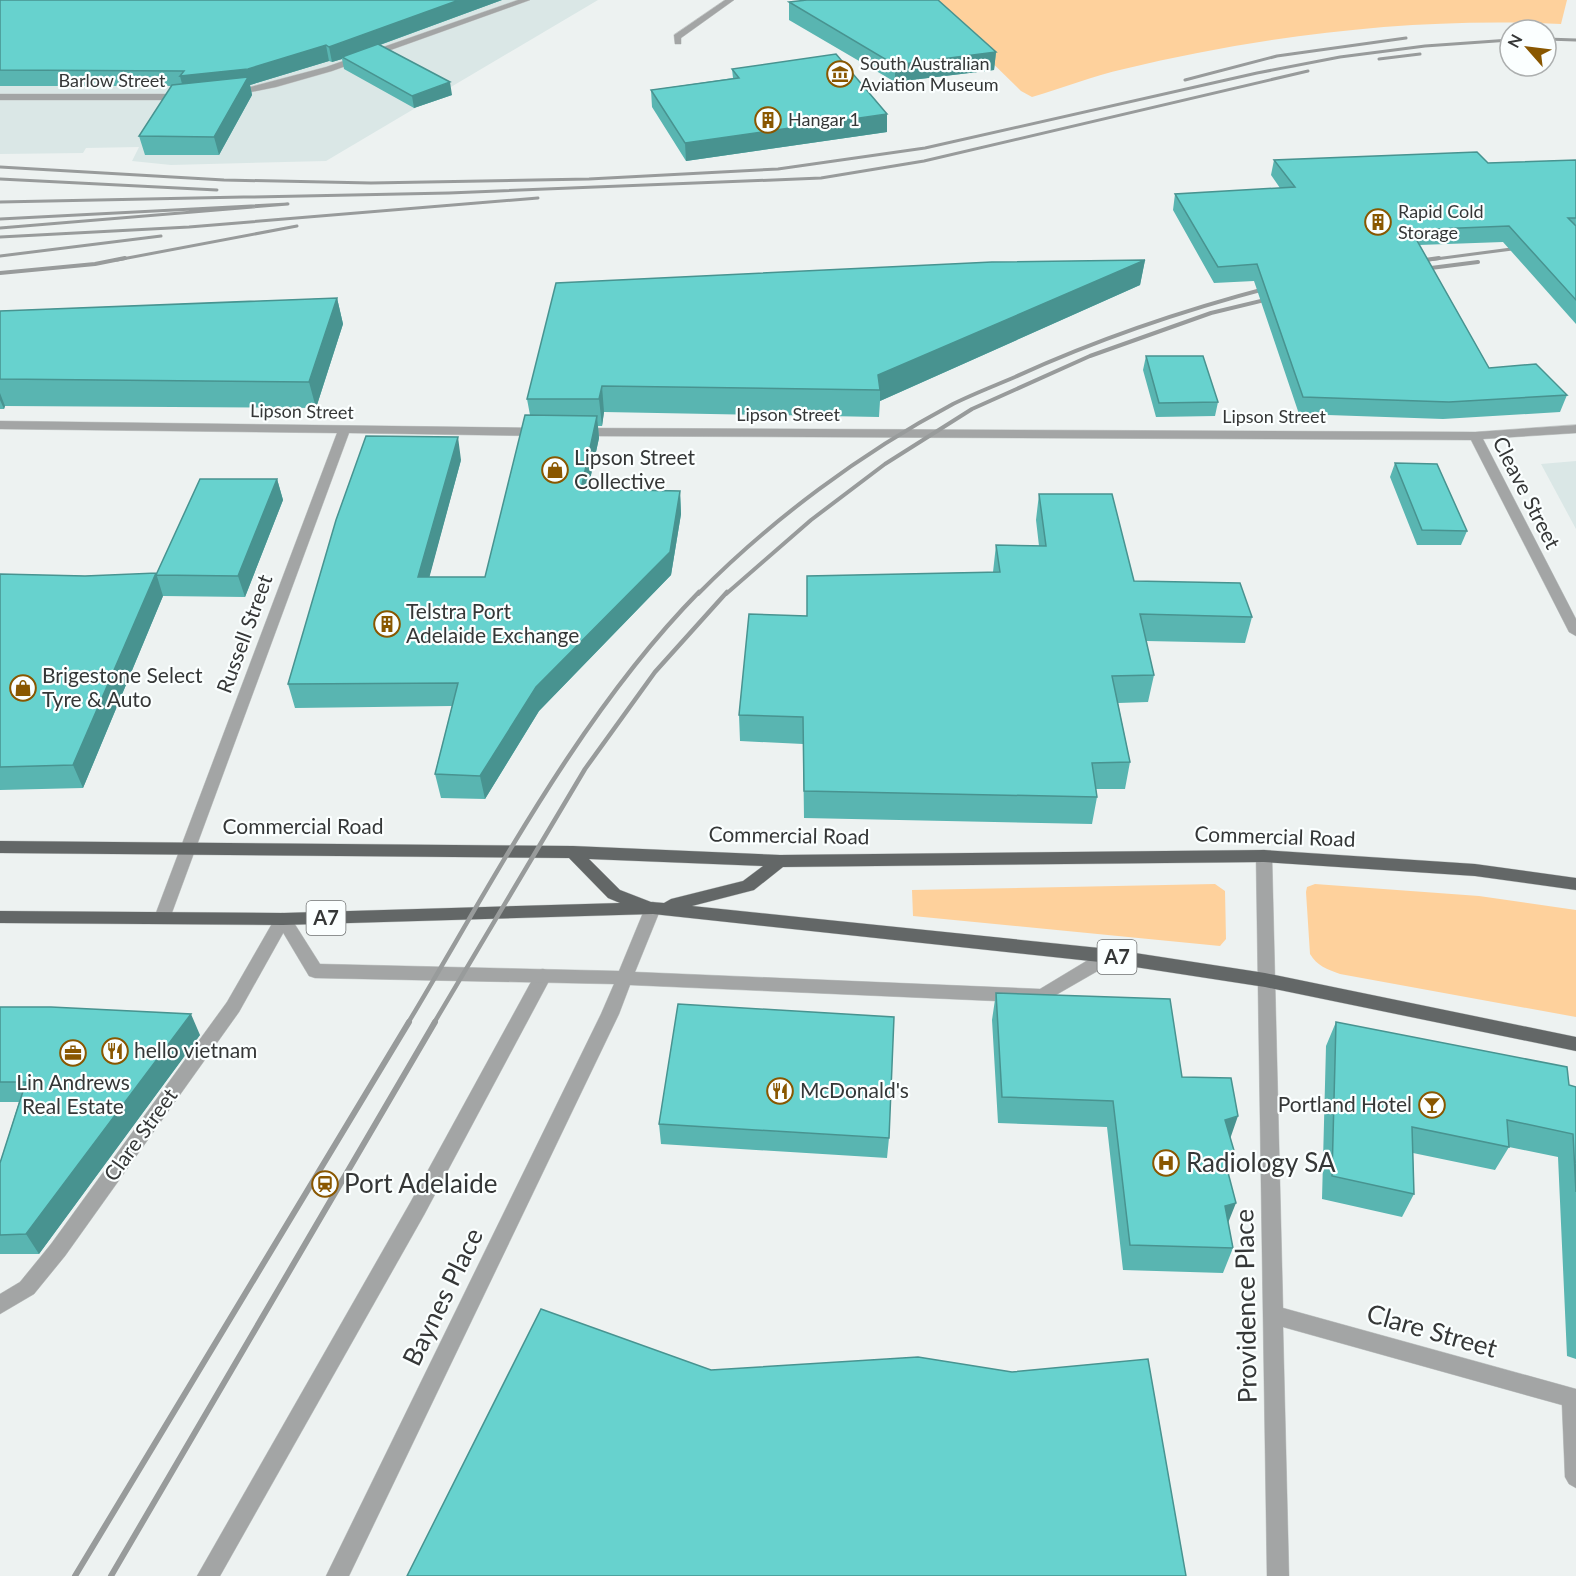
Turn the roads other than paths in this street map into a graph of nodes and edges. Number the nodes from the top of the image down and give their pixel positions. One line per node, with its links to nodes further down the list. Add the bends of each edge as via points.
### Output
1 (526, 0): 4 (street, via 319,72)
2 (730, 0): 3 (street, via 676,37)
3 (678, 42)
4 (224, 94)
5 (0, 97): 6 (street, Barlow Street)
6 (192, 97)
7 (0, 425): 9 (street, Lipson Street)
8 (1576, 429): 10 (street, Lipson Street)
9 (344, 431): 10 (street, Lipson Street); 13 (street, Russell Street)
10 (1475, 436): 11 (street, Cleave Street)
11 (1576, 632)
12 (0, 847): 13 (main road, Commercial Road)
13 (188, 849): 14 (main road, Commercial Road); 20 (street, Russell Street)
14 (573, 852): 16 (main road, Commercial Road); 18 (main road, via 614,894)
15 (1264, 856): 16 (main road, Commercial Road); 17 (main road, Commercial Road, via 1475,870); 25 (street, Providence Place)
16 (780, 861): 18 (main road, via 748,886)
17 (1576, 884)
18 (652, 909): 21 (main road, A7); 22 (main road, A7); 24 (street, Baynes Place)
19 (0, 917): 20 (main road, A7)
20 (162, 918): 21 (main road, A7)
21 (283, 919): 23 (street, via 315,971); 27 (street, Clare Street, via 233,1007 58,1250 27,1288)
22 (1109, 956): 24 (street, via 1042,996); 25 (main road, A7)
23 (543, 976): 24 (street); 31 (street, via 417,1209)
24 (624, 978): 32 (street, Baynes Place, via 564,1110)
25 (1265, 980): 26 (main road, A7); 28 (street, Providence Place)
26 (1576, 1044)
27 (0, 1305)
28 (1274, 1315): 29 (street, Clare Street); 33 (street, Providence Place)
29 (1574, 1399): 30 (street)
30 (1576, 1477)
31 (208, 1576)
32 (337, 1576)
33 (1278, 1576)

